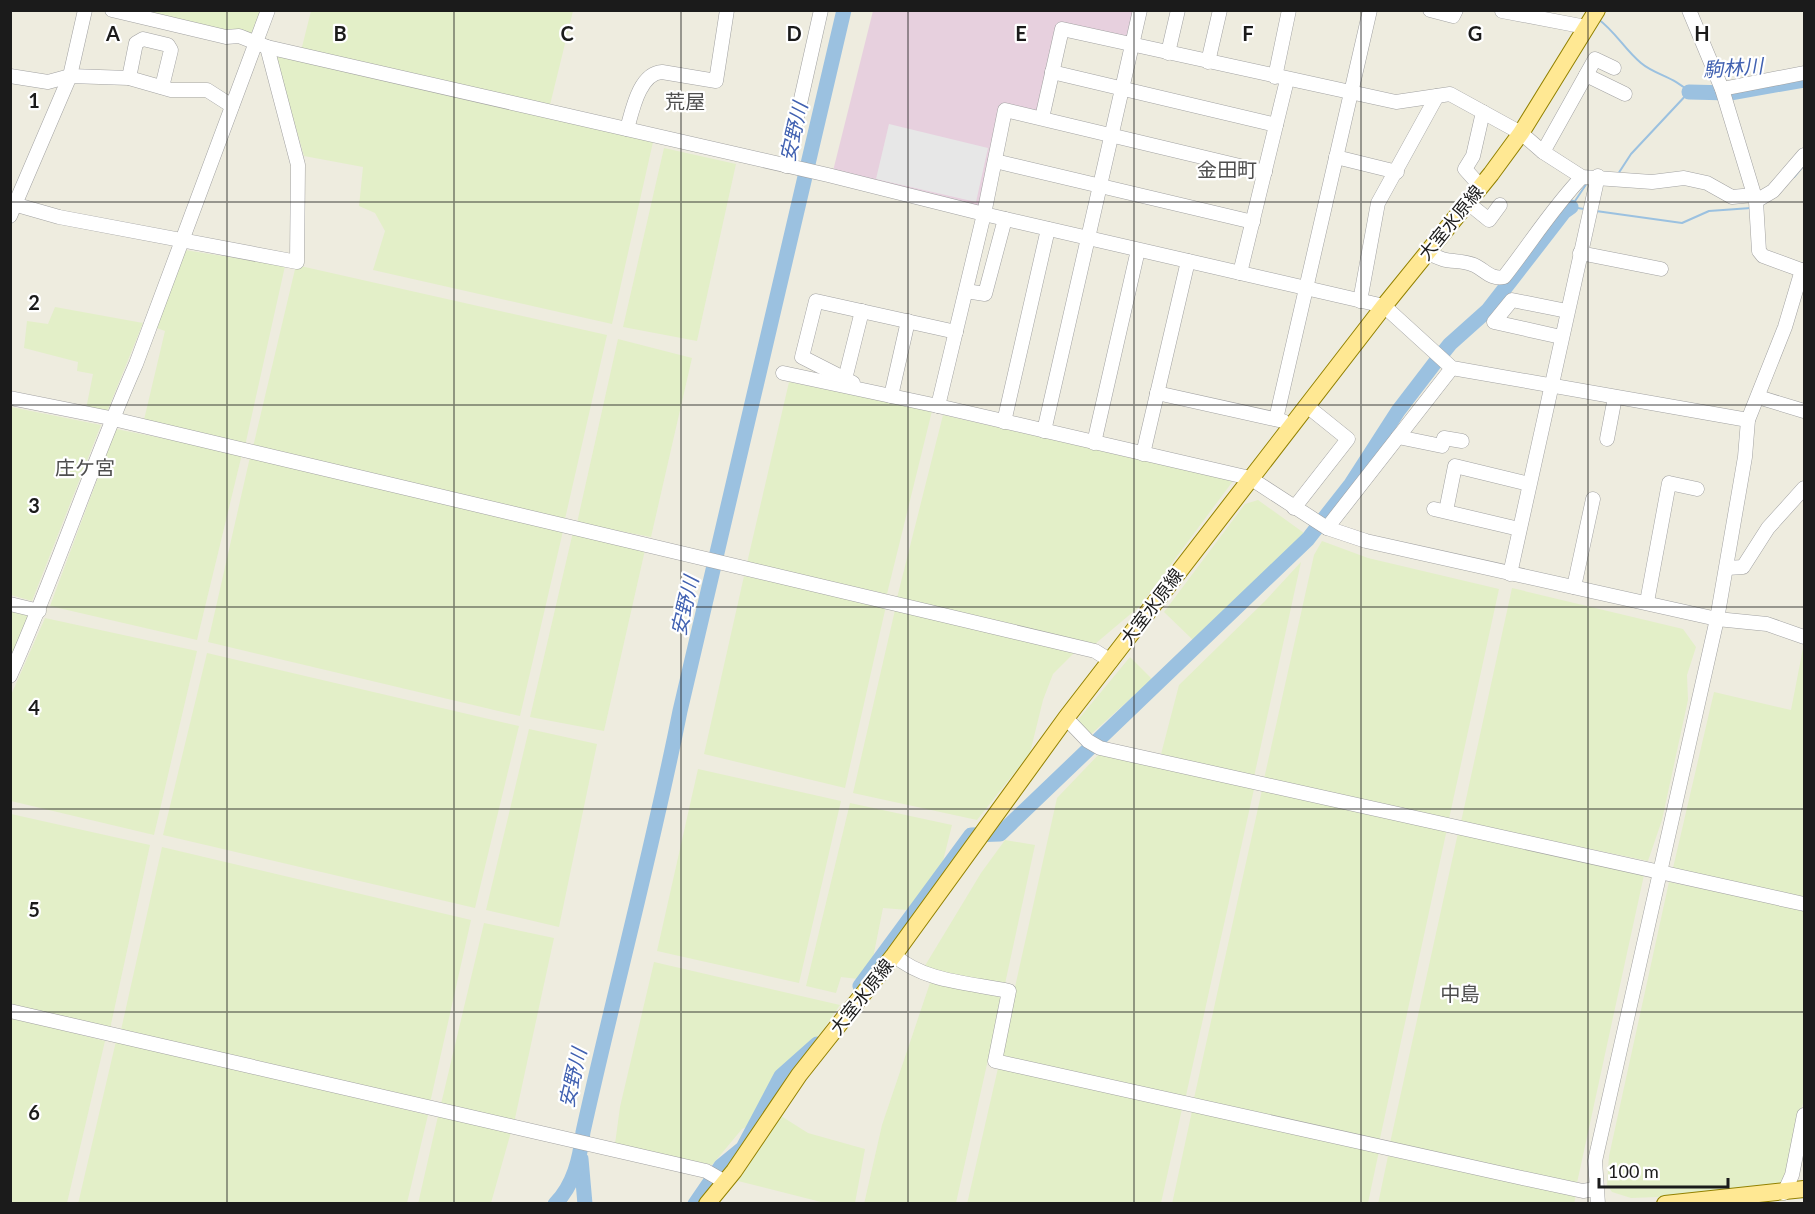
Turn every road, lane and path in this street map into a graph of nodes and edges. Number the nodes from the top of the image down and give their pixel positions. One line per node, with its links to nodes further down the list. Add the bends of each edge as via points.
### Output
1 (85, 10): 27 (street)
2 (112, 10): 17 (street, via 226,37 239,36)
3 (268, 10): 17 (street)
4 (727, 10): 42 (street, via 716,81 654,73 638,93)
5 (821, 10): 49 (street)
6 (1140, 10): 18 (street)
7 (1178, 10): 20 (street)
8 (1220, 10): 21 (street)
9 (1289, 10): 29 (street)
10 (1370, 10): 32 (street)
11 (1430, 10): 12 (street, via 1454,16)
12 (1456, 10)
13 (1597, 10): 16 (main road, 大室水原線)
14 (1689, 10): 34 (street)
15 (1502, 11): 16 (street)
16 (1586, 27): 19 (main road, 大室水原線)
17 (262, 45): 37 (street); 42 (street); 65 (street, via 298,165 297,262)
18 (1132, 45): 20 (street); 24 (street, via 1062,29); 31 (street)
19 (1572, 50): 23 (street); 36 (main road, 大室水原線)
20 (1168, 53): 21 (street)
21 (1208, 62): 29 (street)
22 (1614, 68): 23 (street, via 1595,59)
23 (1589, 69): 33 (street); 39 (street)
24 (1052, 72): 31 (street); 40 (street)
25 (1804, 73): 34 (street)
26 (10, 76): 27 (street, via 48,82)
27 (70, 76): 28 (street); 59 (street)
28 (129, 78): 30 (street); 30 (street, via 136,42 143,39 168,45 171,50)
29 (1281, 78): 32 (street); 41 (street)
30 (162, 87): 37 (street, via 207,90)
31 (1122, 88): 41 (street); 44 (street)
32 (1350, 93): 35 (street, via 1396,102); 47 (street)
33 (1625, 94)
34 (1724, 95): 56 (street)
35 (1437, 96): 38 (street, via 1450,94); 51 (street)
36 (1542, 99): 39 (street); 43 (main road, 大室水原線)
37 (232, 106): 65 (street)
38 (1483, 112): 43 (street); 55 (street, via 1473,156 1465,169)
39 (1564, 112): 45 (street)
40 (1042, 118): 44 (street); 48 (street, via 1005,110)
41 (1276, 125): 50 (street)
42 (627, 129): 49 (street)
43 (1521, 133): 45 (street); 55 (main road, 大室水原線)
44 (1111, 136): 50 (street); 54 (street)
45 (1543, 153): 53 (street)
46 (1804, 155): 56 (street, via 1773,191)
47 (1336, 157): 51 (street); 73 (street)
48 (995, 161): 54 (street); 60 (street)
49 (788, 166): 60 (street)
50 (1265, 172): 62 (street)
51 (1397, 172): 75 (street, via 1378,203)
52 (1598, 176): 53 (street); 56 (street, via 1652,182 1684,178 1707,183 1732,197); 68 (street)
53 (1582, 177): 67 (street, via 1559,200 1552,215 1504,277 1493,277 1473,264 1447,262)
54 (1100, 186): 62 (street); 64 (street)
55 (1480, 187): 57 (main road, 大室水原線)
56 (1755, 198): 71 (street, via 1759,251 1763,256)
57 (1467, 203): 58 (street, via 1489,220); 67 (main road, 大室水原線)
58 (1500, 205)
59 (12, 208): 65 (street)
60 (984, 214): 61 (street); 74 (street)
61 (1005, 219): 63 (street); 74 (street, via 985,294)
62 (1253, 222): 72 (street)
63 (1048, 229): 64 (street); 98 (street)
64 (1088, 238): 66 (street); 100 (street)
65 (182, 241): 96 (street)
66 (1138, 250): 69 (street); 104 (street)
67 (1428, 252): 76 (main road, 大室水原線)
68 (1580, 253): 70 (street); 78 (street)
69 (1188, 261): 72 (street); 87 (street)
70 (1661, 268)
71 (1803, 270): 91 (street)
72 (1240, 273): 73 (street)
73 (1306, 288): 75 (street); 95 (street)
74 (966, 291): 80 (street)
75 (1360, 301): 76 (street)
76 (1384, 306): 82 (street); 93 (main road, 大室水原線)
77 (862, 311): 79 (street); 84 (street); 84 (street, via 816,301 802,357)
78 (1567, 311): 81 (street); 81 (street, via 1512,300 1494,322)
79 (908, 321): 80 (street); 88 (street)
80 (956, 332): 92 (street)
81 (1561, 337): 85 (street)
82 (1452, 368): 85 (street); 101 (street)
83 (783, 373): 86 (street)
84 (845, 379): 86 (street)
85 (1550, 386): 89 (street); 107 (street)
86 (870, 392): 88 (street)
87 (1157, 393): 95 (street); 105 (street)
88 (891, 396): 92 (street)
89 (1615, 397): 97 (street); 102 (street)
90 (10, 398): 96 (street)
91 (1758, 398): 94 (street); 97 (street)
92 (938, 406): 98 (street)
93 (1307, 406): 99 (main road, 大室水原線); 112 (street, via 1348,439)
94 (1804, 411)
95 (1276, 419): 99 (street)
96 (111, 420): 120 (street); 123 (street, via 1095,651)
97 (1749, 420): 115 (street)
98 (1004, 422): 100 (street)
99 (1294, 423): 106 (main road, 大室水原線)
100 (1044, 431): 104 (street)
101 (1398, 437): 103 (street, via 1442,446 1444,438); 113 (street)
102 (1608, 439)
103 (1462, 441)
104 (1094, 443): 105 (street)
105 (1143, 454): 106 (street)
106 (1250, 478): 112 (street); 123 (main road, 大室水原線)
107 (1529, 484): 114 (street); 114 (street, via 1455,466 1440,510)
108 (1804, 488): 111 (street)
109 (1697, 489): 118 (street, via 1669,483)
110 (1593, 499): 117 (street)
111 (1799, 501): 115 (street, via 1768,528 1743,567)
112 (1294, 508): 113 (street)
113 (1327, 528): 116 (street, via 1366,541)
114 (1520, 529): 116 (street)
115 (1727, 568): 121 (street)
116 (1510, 574): 117 (street)
117 (1574, 587): 118 (street)
118 (1647, 602): 121 (street)
119 (10, 604): 120 (street)
120 (39, 611): 124 (street)
121 (1718, 619): 122 (street, via 1767,624); 126 (street)
122 (1804, 637)
123 (1111, 661): 125 (main road, 大室水原線)
124 (10, 676)
125 (1066, 718): 126 (street, via 1100,748); 128 (main road, 大室水原線)
126 (1659, 870): 127 (street); 133 (street, via 1595,1161)
127 (1804, 904)
128 (894, 955): 131 (main road, 大室水原線); 133 (street, via 908,968 927,975 1009,991 994,1061)
129 (10, 1011): 131 (street, via 600,1146)
130 (1804, 1115): 132 (street)
131 (719, 1178): 135 (main road, 大室水原線)
132 (1790, 1195): 134 (main road)
133 (1597, 1196)
134 (1705, 1202): 136 (main road)
135 (707, 1203)
136 (1665, 1203)

